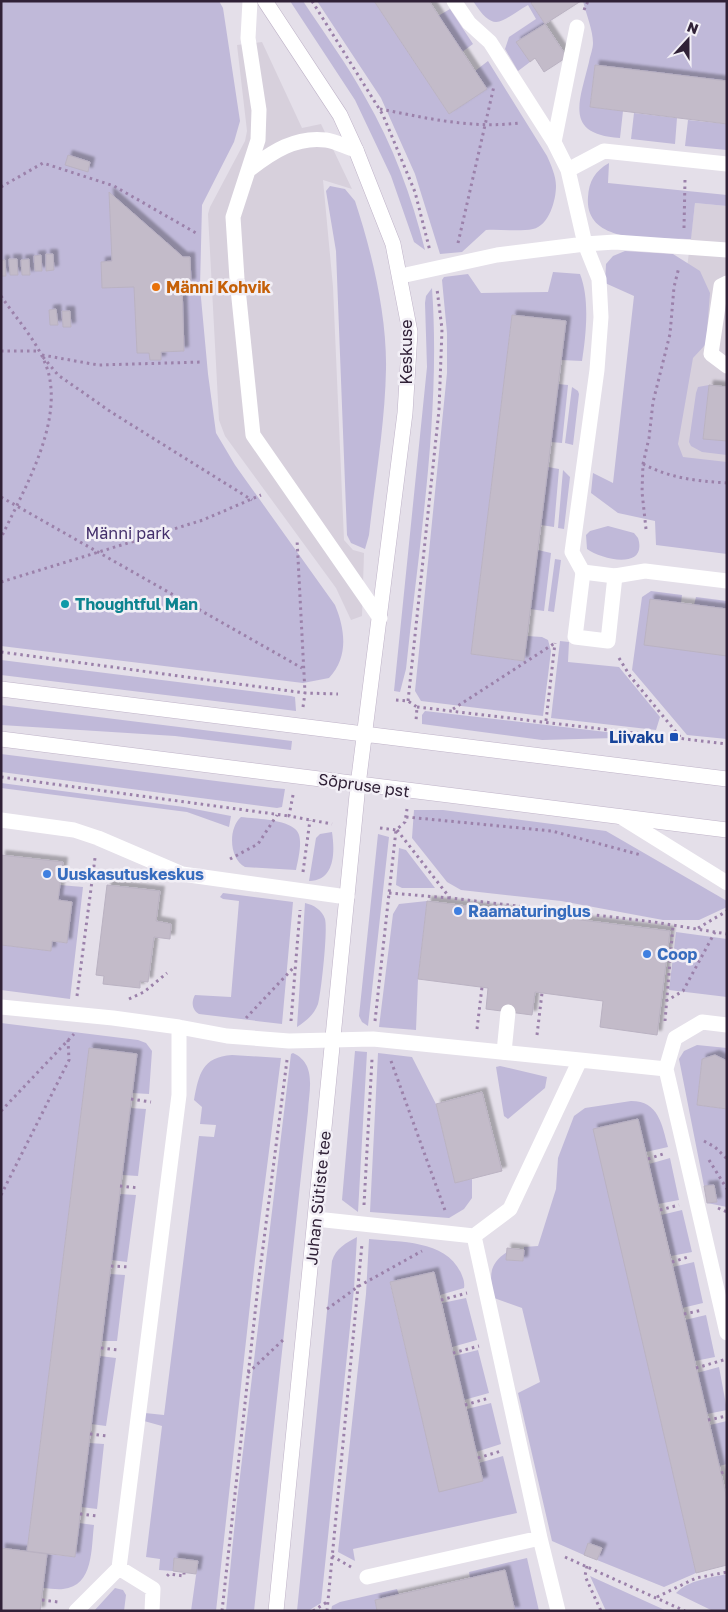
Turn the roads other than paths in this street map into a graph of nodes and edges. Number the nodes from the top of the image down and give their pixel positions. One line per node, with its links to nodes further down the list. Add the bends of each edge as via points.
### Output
1 (250, 1): 8 (street, via 248,38 259,110 258,140)
2 (265, 1): 6 (street, Keskuse, via 340,115)
3 (454, 1): 5 (street, via 469,23 490,42)
4 (578, 27): 5 (street)
5 (554, 142): 9 (street)
6 (356, 150): 8 (street, via 326,140 298,142 273,151); 12 (street, Keskuse, via 393,244)
7 (727, 164): 9 (street, via 604,151)
8 (250, 169): 18 (street, via 233,217 253,435)
9 (568, 170): 10 (street)
10 (585, 244): 11 (street, via 615,242); 12 (street, via 497,255); 15 (street, via 599,279 601,317 597,370 572,552)
11 (727, 250)
12 (401, 276): 18 (street, Keskuse, via 410,332 405,413)
13 (727, 283): 14 (street, via 721,286 711,354)
14 (727, 366)
15 (584, 572): 16 (street); 16 (street, via 575,637 608,641)
16 (615, 576): 17 (street, via 645,571)
17 (727, 580)
18 (380, 618): 20 (street, Keskuse)
19 (1, 689): 20 (street)
20 (364, 734): 22 (street); 23 (street, Keskuse)
21 (1, 740): 23 (street, Sõpruse pst)
22 (727, 779)
23 (358, 785): 24 (street, Sõpruse pst); 28 (street, Juhan Sütiste tee)
24 (621, 817): 26 (street, Sõpruse pst); 27 (street)
25 (1, 820): 28 (street, via 74,830 182,874)
26 (727, 830)
27 (727, 883)
28 (347, 897): 33 (street, Juhan Sütiste tee)
29 (1, 1007): 32 (street)
30 (508, 1012): 34 (street)
31 (727, 1025): 36 (street, via 702,1022 675,1038)
32 (179, 1027): 33 (street, via 227,1036 289,1041); 41 (street, via 178,1095)
33 (334, 1040): 34 (street, via 383,1039); 37 (street, Juhan Sütiste tee)
34 (504, 1052): 35 (street)
35 (580, 1060): 36 (street); 38 (street, via 510,1209)
36 (666, 1069): 39 (street)
37 (316, 1219): 38 (street); 45 (street, Juhan Sütiste tee)
38 (474, 1236): 40 (street)
39 (727, 1333)
40 (540, 1538): 42 (street); 46 (street)
41 (119, 1568): 43 (street); 44 (street, via 154,1589)
42 (366, 1577)
43 (70, 1607)
44 (152, 1611)
45 (276, 1611)
46 (558, 1611)

